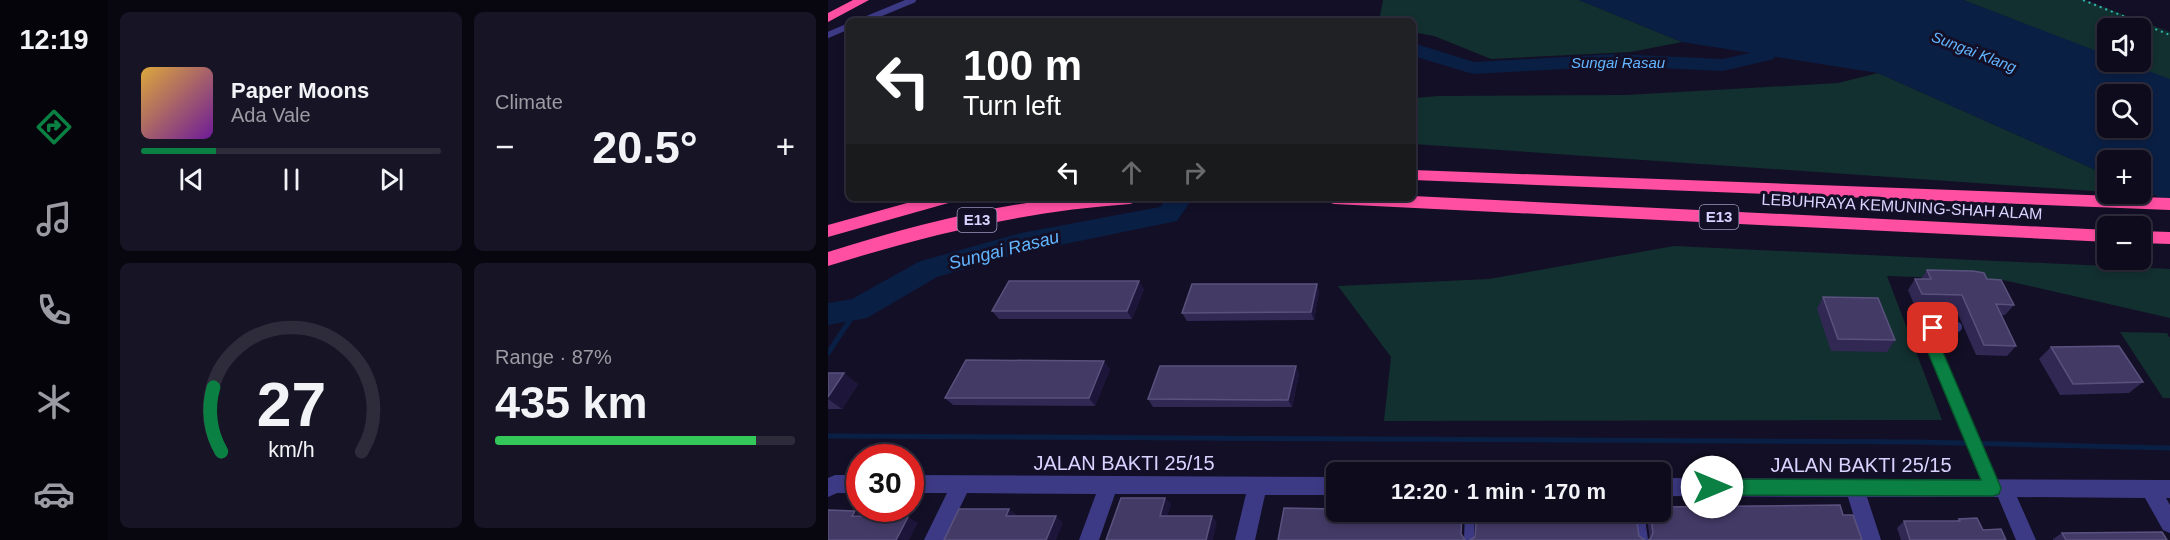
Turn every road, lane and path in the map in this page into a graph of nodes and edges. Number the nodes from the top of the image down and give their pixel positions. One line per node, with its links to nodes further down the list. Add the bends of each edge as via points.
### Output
1 (863, 0): 4 (highway)
2 (913, 0): 5 (lane)
3 (2083, 0): 8 (path)
4 (828, 18)
5 (869, 18)
6 (846, 27): 7 (lane)
7 (828, 34)
8 (2170, 35)
9 (1416, 175): 13 (highway, LEBUHRAYA KEMUNING-SHAH ALAM / E13)
10 (935, 201): 14 (highway, E13)
11 (1091, 201): 18 (highway, E13, via 922,232)
12 (1395, 201): 15 (highway, LEBUHRAYA KEMUNING-SHAH ALAM / E13)
13 (2170, 204)
14 (828, 231)
15 (2097, 235)
16 (2151, 237): 17 (highway)
17 (2170, 238)
18 (828, 259)
19 (1957, 327): 29 (lane, via 1933,328 1931,343 1982,465)
20 (846, 484): 27 (street)
21 (924, 484): 22 (street, JALAN BAKTI 25/15)
22 (962, 485): 23 (street, JALAN BAKTI 25/15); 35 (street)
23 (1109, 485): 24 (street, JALAN BAKTI 25/15); 36 (street)
24 (1257, 486): 25 (street, JALAN BAKTI 25/15); 37 (street)
25 (1326, 486)
26 (1671, 487): 28 (street, JALAN BAKTI 25/15)
27 (828, 488)
28 (1855, 488): 29 (street, JALAN BAKTI 25/15); 40 (street)
29 (1998, 488): 30 (street, JALAN BAKTI 25/15); 41 (street)
30 (2150, 489): 31 (street, JALAN BAKTI 25/15); 34 (street)
31 (2170, 489)
32 (1470, 522): 38 (lane)
33 (1640, 522): 39 (lane)
34 (2170, 523)
35 (934, 540)
36 (1089, 540)
37 (1245, 540)
38 (1469, 540)
39 (1643, 540)
40 (1871, 540)
41 (2026, 540)

